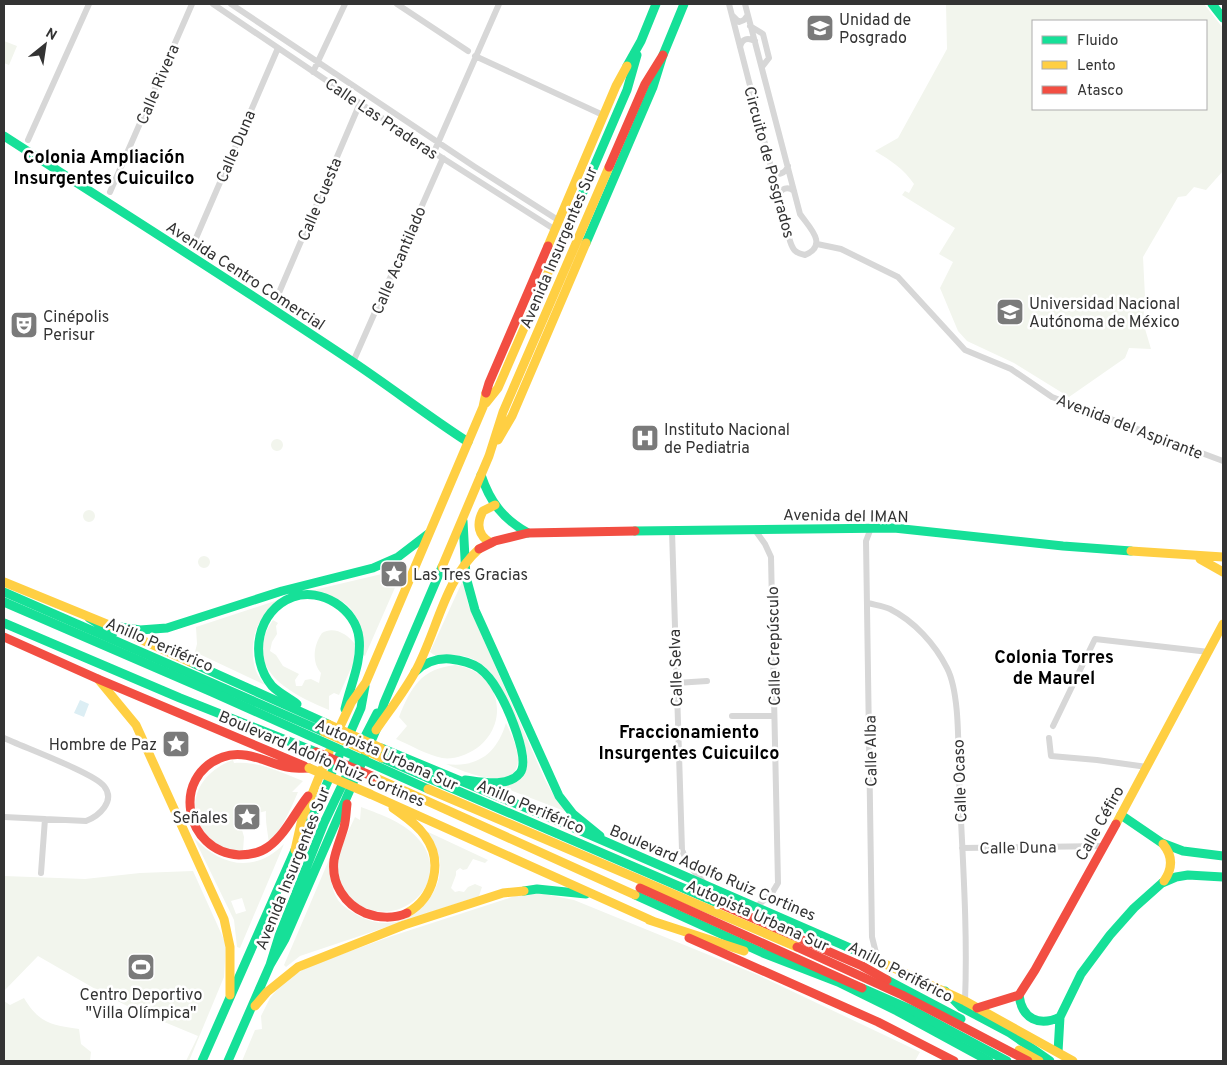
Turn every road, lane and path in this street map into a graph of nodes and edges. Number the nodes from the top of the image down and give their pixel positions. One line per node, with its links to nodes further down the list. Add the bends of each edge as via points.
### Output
1 (89, 4): 29 (street)
2 (192, 4): 36 (street, Calle Rivera)
3 (213, 4): 20 (street, Calle Las Praderas)
4 (232, 4): 23 (street, Calle Las Praderas)
5 (345, 4): 23 (street)
6 (397, 4): 21 (street)
7 (499, 4): 22 (street)
8 (656, 4): 17 (main road, Avenida Insurgentes Sur)
9 (684, 4): 47 (main road, Avenida Insurgentes Sur, via 653,87 532,370)
10 (729, 4): 13 (street, Circuito de Posgrados)
11 (745, 4): 14 (street, Circuito de Posgrados)
12 (1212, 4): 15 (main road)
13 (732, 14): 14 (street, via 739,22); 19 (street, Circuito de Posgrados)
14 (747, 16): 16 (street, Circuito de Posgrados)
15 (1223, 18)
16 (750, 26): 18 (street, Circuito de Posgrados); 24 (street, via 763,34 769,58)
17 (641, 41): 27 (main road, Avenida Insurgentes Sur); 44 (main road, Avenida Insurgentes Sur, via 627,90 498,388)
18 (754, 41): 19 (street, via 745,39); 24 (street, Circuito de Posgrados)
19 (740, 47): 34 (street, Circuito de Posgrados)
20 (278, 48): 25 (street, Calle Las Praderas); 41 (street, Calle Duna)
21 (468, 51)
22 (475, 56): 27 (street); 30 (street)
23 (318, 62): 25 (street); 30 (street, Calle Las Praderas)
24 (762, 67): 33 (street, Circuito de Posgrados)
25 (313, 72): 26 (street, Calle Las Praderas)
26 (360, 103): 31 (street, Calle Las Praderas); 42 (street, Calle Cuesta)
27 (603, 115): 38 (main road, Avenida Insurgentes Sur)
28 (4, 136): 43 (main road, Avenida Centro Comercial)
29 (28, 140)
30 (438, 142): 31 (street); 38 (street, Calle Las Praderas)
31 (434, 152): 32 (street, Calle Las Praderas)
32 (442, 158): 39 (street, Calle Las Praderas); 43 (street, Calle Acantilado)
33 (788, 166): 34 (street, via 781,174); 35 (street, Circuito de Posgrados)
34 (772, 171): 37 (street, Circuito de Posgrados)
35 (794, 191): 37 (street, via 785,188); 40 (street, Circuito de Posgrados, via 800,214 816,236)
36 (110, 192)
37 (778, 196): 40 (street, Circuito de Posgrados, via 793,250 805,255)
38 (558, 220): 39 (main road, Avenida Insurgentes Sur)
39 (554, 229): 44 (main road, Avenida Insurgentes Sur, via 489,384)
40 (817, 244): 46 (street, Avenida del Aspirante, via 841,249 898,277 966,350 1010,369 1052,397)
41 (193, 245)
42 (278, 295)
43 (353, 362): 45 (main road, Avenida Centro Comercial)
44 (483, 407): 45 (main road, Avenida Insurgentes Sur)
45 (468, 442): 54 (main road, Avenida Insurgentes Sur)
46 (1223, 461)
47 (481, 475): 48 (main road, via 486,492); 49 (main road, Avenida Insurgentes Sur)
48 (495, 505): 55 (main road, via 510,524); 57 (main road, via 483,511 478,524 481,536)
49 (463, 518): 60 (main road); 81 (main road, Avenida Insurgentes Sur)
50 (858, 528): 51 (main road, Avenida del IMAN); 52 (main road, Avenida del IMAN); 56 (street, Calle Alba)
51 (871, 528): 56 (street, Calle Alba); 58 (main road, Avenida del IMAN)
52 (755, 530): 53 (main road, Avenida del IMAN); 84 (street, Calle Crepúsculo, via 771,557)
53 (672, 531): 55 (main road, Avenida del IMAN); 80 (street, Calle Selva)
54 (430, 532): 70 (main road, via 398,557 373,568 282,591 184,624 155,630); 78 (main road, Avenida Insurgentes Sur)
55 (528, 533): 57 (main road, Avenida del IMAN)
56 (866, 541): 65 (street, Calle Alba)
57 (491, 543): 60 (main road, Avenida del IMAN, via 473,553)
58 (1195, 556): 59 (main road, Avenida del IMAN); 61 (main road)
59 (1223, 557)
60 (464, 563): 75 (main road, Avenida del IMAN); 100 (main road, via 475,610 559,796 573,814)
61 (1223, 572)
62 (4, 582): 67 (main road, Boulevard Adolfo Ruiz Cortines)
63 (4, 592): 79 (main road, Anillo Periférico)
64 (4, 602): 130 (main road, Autopista Urbana Sur, bridge, via 241,704 433,792 844,968 983,1035)
65 (868, 603): 102 (street, Calle Ocaso, via 888,608 904,617 923,633 949,670 956,704); 112 (street, Calle Alba, via 872,937)
66 (4, 610): 129 (main road, Autopista Urbana Sur, bridge, via 775,948 910,1009)
67 (89, 618): 70 (main road, Boulevard Adolfo Ruiz Cortines); 79 (main road)
68 (4, 623): 73 (main road)
69 (1223, 624): 74 (main road, Calle Céfiro)
70 (109, 625): 85 (main road, Boulevard Adolfo Ruiz Cortines)
71 (4, 629): 73 (main road)
72 (4, 637): 76 (main road, Boulevard Adolfo Ruiz Cortines)
73 (48, 642): 114 (main road, bridge, via 316,752 763,953)
74 (1209, 652): 86 (street, via 1095,639); 91 (main road, Calle Céfiro)
75 (415, 672): 87 (main road, Avenida del IMAN); 92 (main road, via 431,662 445,659 466,662 482,670 497,687 522,751 520,772 508,782 484,783)
76 (98, 679): 90 (main road, Boulevard Adolfo Ruiz Cortines); 117 (main road, via 136,725 224,919 230,947)
77 (706, 681): 80 (street)
78 (366, 682): 82 (main road, Avenida Insurgentes Sur); 103 (main road, Avenida Insurgentes Sur, via 361,708)
79 (213, 683): 85 (main road, Anillo Periférico)
80 (676, 683): 108 (street, Calle Selva, via 682,850 688,864)
81 (384, 703): 87 (main road, Avenida Insurgentes Sur); 113 (main road, Avenida Insurgentes Sur, via 369,727 324,823)
82 (344, 716): 85 (main road, via 358,661 359,641 354,624 338,604 321,596 304,595 286,600 273,610 261,628 258,661 278,691 316,713); 93 (main road, Avenida Insurgentes Sur)
83 (732, 716): 84 (street)
84 (774, 716): 110 (street, Calle Crepúsculo, via 778,883 772,894)
85 (326, 726): 92 (main road, Boulevard Adolfo Ruiz Cortines, bridge); 131 (main road, Anillo Periférico, bridge, via 382,758 862,966)
86 (1053, 726)
87 (376, 730): 94 (main road, Avenida Insurgentes Sur)
88 (4, 738): 98 (street, via 91,776 105,787 107,802 96,817 86,821)
89 (1049, 738): 91 (street, via 1051,756)
90 (309, 768): 93 (main road, via 288,768 242,754 215,760 199,773 191,788 189,804 192,818 200,834 214,848 228,854 248,854 273,843); 95 (main road, Boulevard Adolfo Ruiz Cortines, bridge)
91 (1147, 768): 96 (main road, Calle Céfiro)
92 (450, 778): 100 (main road, Boulevard Adolfo Ruiz Cortines)
93 (314, 790): 103 (main road, Avenida Insurgentes Sur, via 298,830)
94 (348, 794): 95 (main road, via 345,825 334,860 334,879 355,908 367,914 391,917 416,908 424,898 433,881 435,859 422,832); 113 (main road, Avenida Insurgentes Sur, via 285,939)
95 (383, 800): 109 (main road, Boulevard Adolfo Ruiz Cortines)
96 (1120, 815): 99 (main road); 101 (main road, Calle Céfiro)
97 (4, 817): 98 (street)
98 (45, 819): 105 (street)
99 (1162, 843): 104 (main road, via 1183,851); 107 (main road, via 1172,863)
100 (610, 844): 108 (main road, Boulevard Adolfo Ruiz Cortines)
101 (1104, 846): 102 (street, Calle Duna); 116 (main road, Calle Céfiro)
102 (962, 848): 118 (street, Calle Ocaso)
103 (295, 850): 117 (main road, Avenida Insurgentes Sur)
104 (1223, 856)
105 (42, 873)
106 (1223, 877): 107 (main road, via 1188,875)
107 (1162, 883): 121 (main road, via 1134,908 1081,974)
108 (706, 886): 110 (main road, Boulevard Adolfo Ruiz Cortines)
109 (594, 895): 111 (main road, Boulevard Adolfo Ruiz Cortines); 120 (main road, via 537,888 504,893 404,925 298,967 267,992)
110 (756, 907): 112 (main road, Boulevard Adolfo Ruiz Cortines)
111 (649, 920): 114 (main road); 126 (main road, Boulevard Adolfo Ruiz Cortines, via 878,1022)
112 (878, 960): 115 (main road, Boulevard Adolfo Ruiz Cortines)
113 (270, 965): 120 (main road, Avenida Insurgentes Sur)
114 (838, 982): 122 (main road)
115 (945, 992): 118 (main road, Boulevard Adolfo Ruiz Cortines); 132 (main road, via 961,1007 1010,1033)
116 (1019, 994): 119 (main road); 121 (main road, via 1022,1009 1033,1020 1044,1022)
117 (229, 1001): 124 (main road, Avenida Insurgentes Sur)
118 (965, 1001): 119 (main road, Boulevard Adolfo Ruiz Cortines)
119 (977, 1008): 123 (main road, Boulevard Adolfo Ruiz Cortines)
120 (248, 1017): 125 (main road, Avenida Insurgentes Sur)
121 (1060, 1017): 123 (main road)
122 (931, 1030): 127 (main road); 128 (main road)
123 (1058, 1052): 133 (main road, Boulevard Adolfo Ruiz Cortines)
124 (202, 1061)
125 (228, 1061)
126 (954, 1061)
127 (980, 1061)
128 (990, 1061)
129 (1007, 1061)
130 (1028, 1061)
131 (1039, 1061)
132 (1050, 1061)
133 (1073, 1061)

